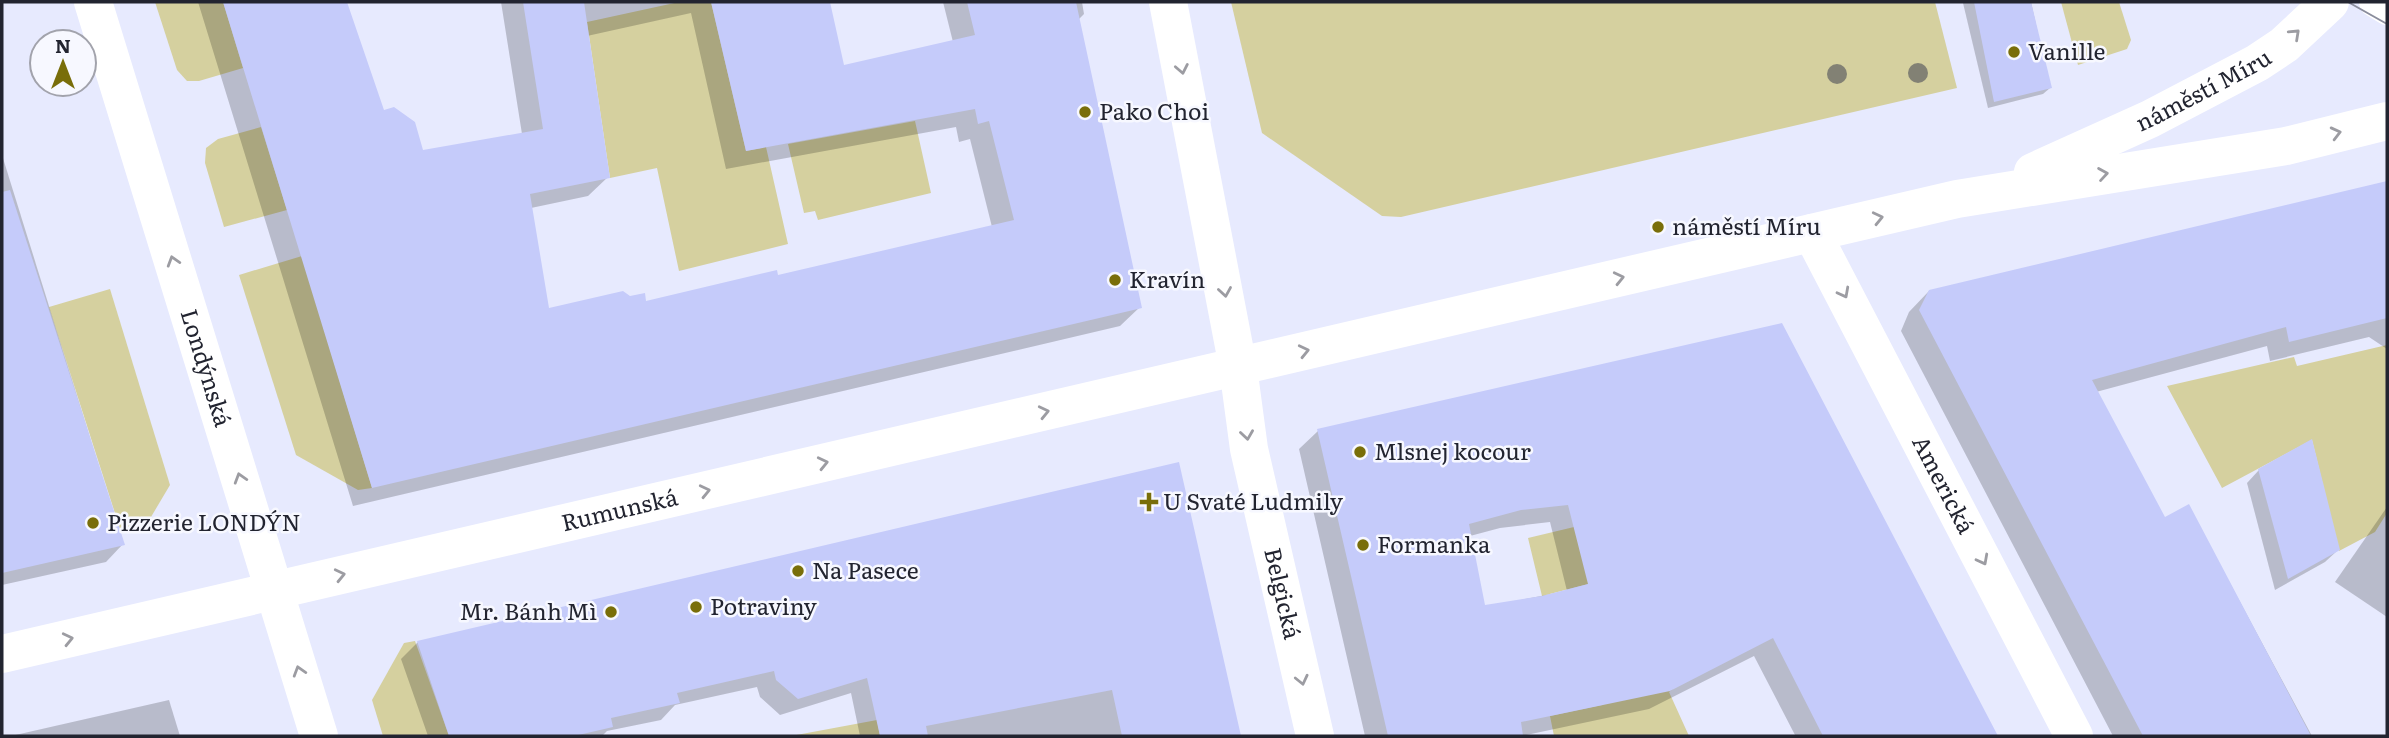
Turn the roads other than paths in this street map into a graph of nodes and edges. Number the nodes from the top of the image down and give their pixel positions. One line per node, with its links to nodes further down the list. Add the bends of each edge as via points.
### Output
1 (93, 2): 10 (street, Londýnská, one-way to 1)
2 (1168, 2): 9 (street, one-way to 9)
3 (2330, 2): 7 (street, náměstí Míru, one-way to 3, via 2150,119 2257,63 2284,45)
4 (2374, 2): 5 (lane)
5 (2387, 10)
6 (2387, 121): 7 (street, náměstí Míru, one-way to 6, via 2286,146)
7 (1987, 193): 8 (street, náměstí Míru, one-way to 7)
8 (1812, 233): 9 (street, náměstí Míru, one-way to 8); 14 (street, Americká, one-way to 14)
9 (1238, 367): 10 (street, Rumunská, one-way to 9); 13 (street, Belgická, one-way to 13, via 1249,449)
10 (274, 590): 11 (street, Rumunská, one-way to 10); 12 (street, Londýnská, one-way to 10)
11 (2, 654)
12 (319, 736)
13 (1315, 736)
14 (2074, 736)

